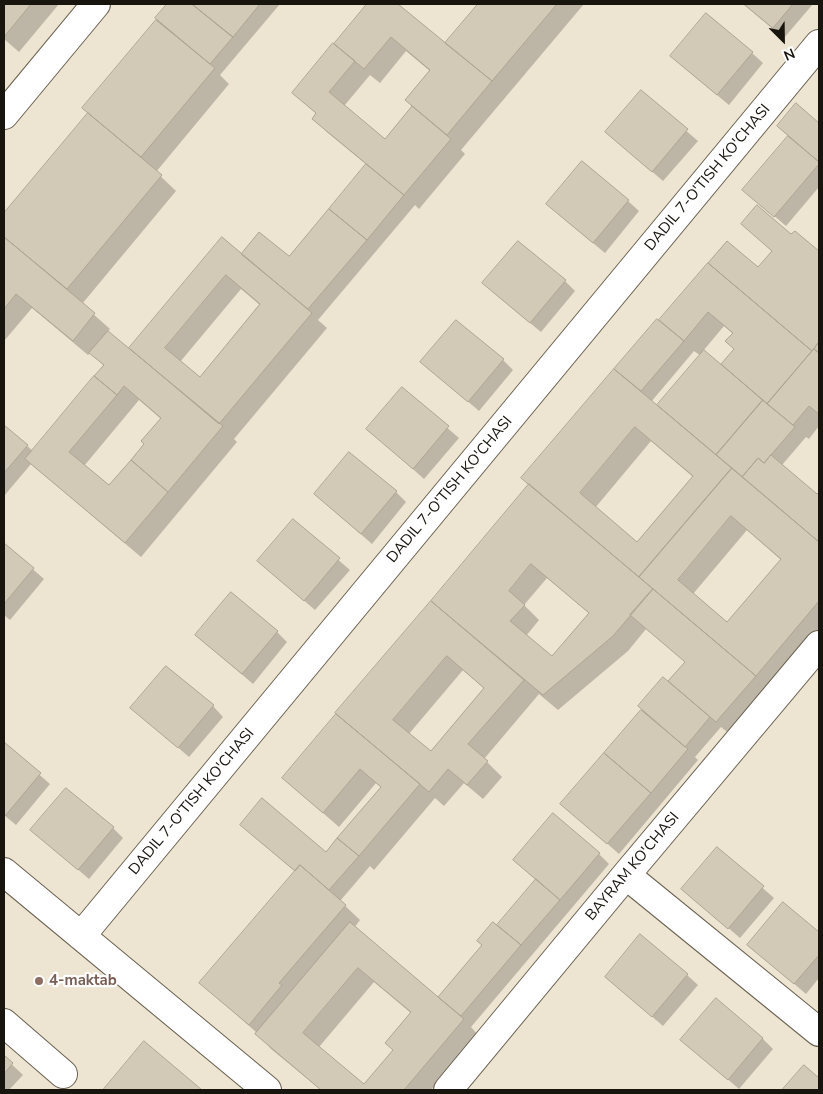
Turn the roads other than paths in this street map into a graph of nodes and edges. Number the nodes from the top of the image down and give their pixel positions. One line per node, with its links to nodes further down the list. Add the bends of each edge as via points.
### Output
1 (96, 4): 3 (street)
2 (819, 44): 7 (street, DADIL 7-O'TISH KO'CHASI)
3 (4, 116)
4 (819, 645): 6 (street, BAYRAM KO'CHASI)
5 (4, 872): 7 (street)
6 (626, 875): 9 (street); 12 (street, BAYRAM KO'CHASI)
7 (81, 936): 11 (street)
8 (4, 1024): 10 (street)
9 (819, 1032)
10 (63, 1074)
11 (267, 1090)
12 (448, 1090)

